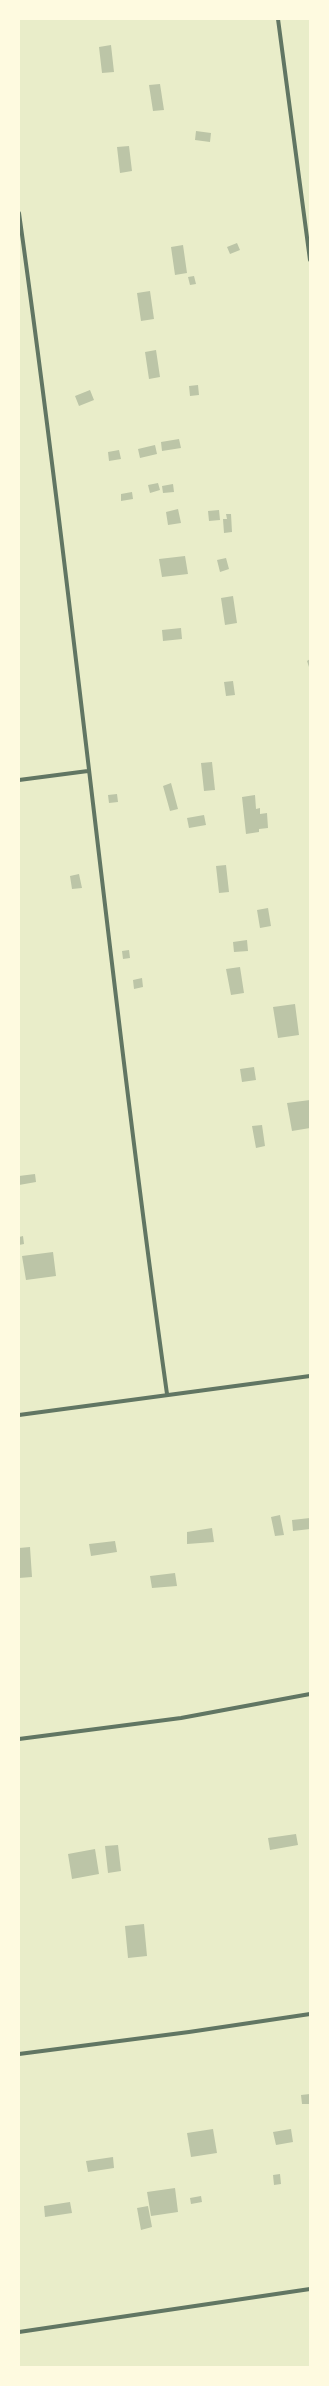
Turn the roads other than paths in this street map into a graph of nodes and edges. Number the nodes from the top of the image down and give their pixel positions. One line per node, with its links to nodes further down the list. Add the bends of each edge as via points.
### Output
1 (278, 19): 3 (street)
2 (19, 213): 4 (street, via 47,411)
3 (310, 260)
4 (88, 771): 5 (street); 7 (street)
5 (19, 780)
6 (310, 1376): 7 (street)
7 (167, 1394): 8 (street)
8 (19, 1415)
9 (310, 1694): 10 (street, via 181,1718)
10 (19, 1739)
11 (310, 2014): 12 (street)
12 (19, 2054)
13 (310, 2289): 14 (street)
14 (19, 2332)

